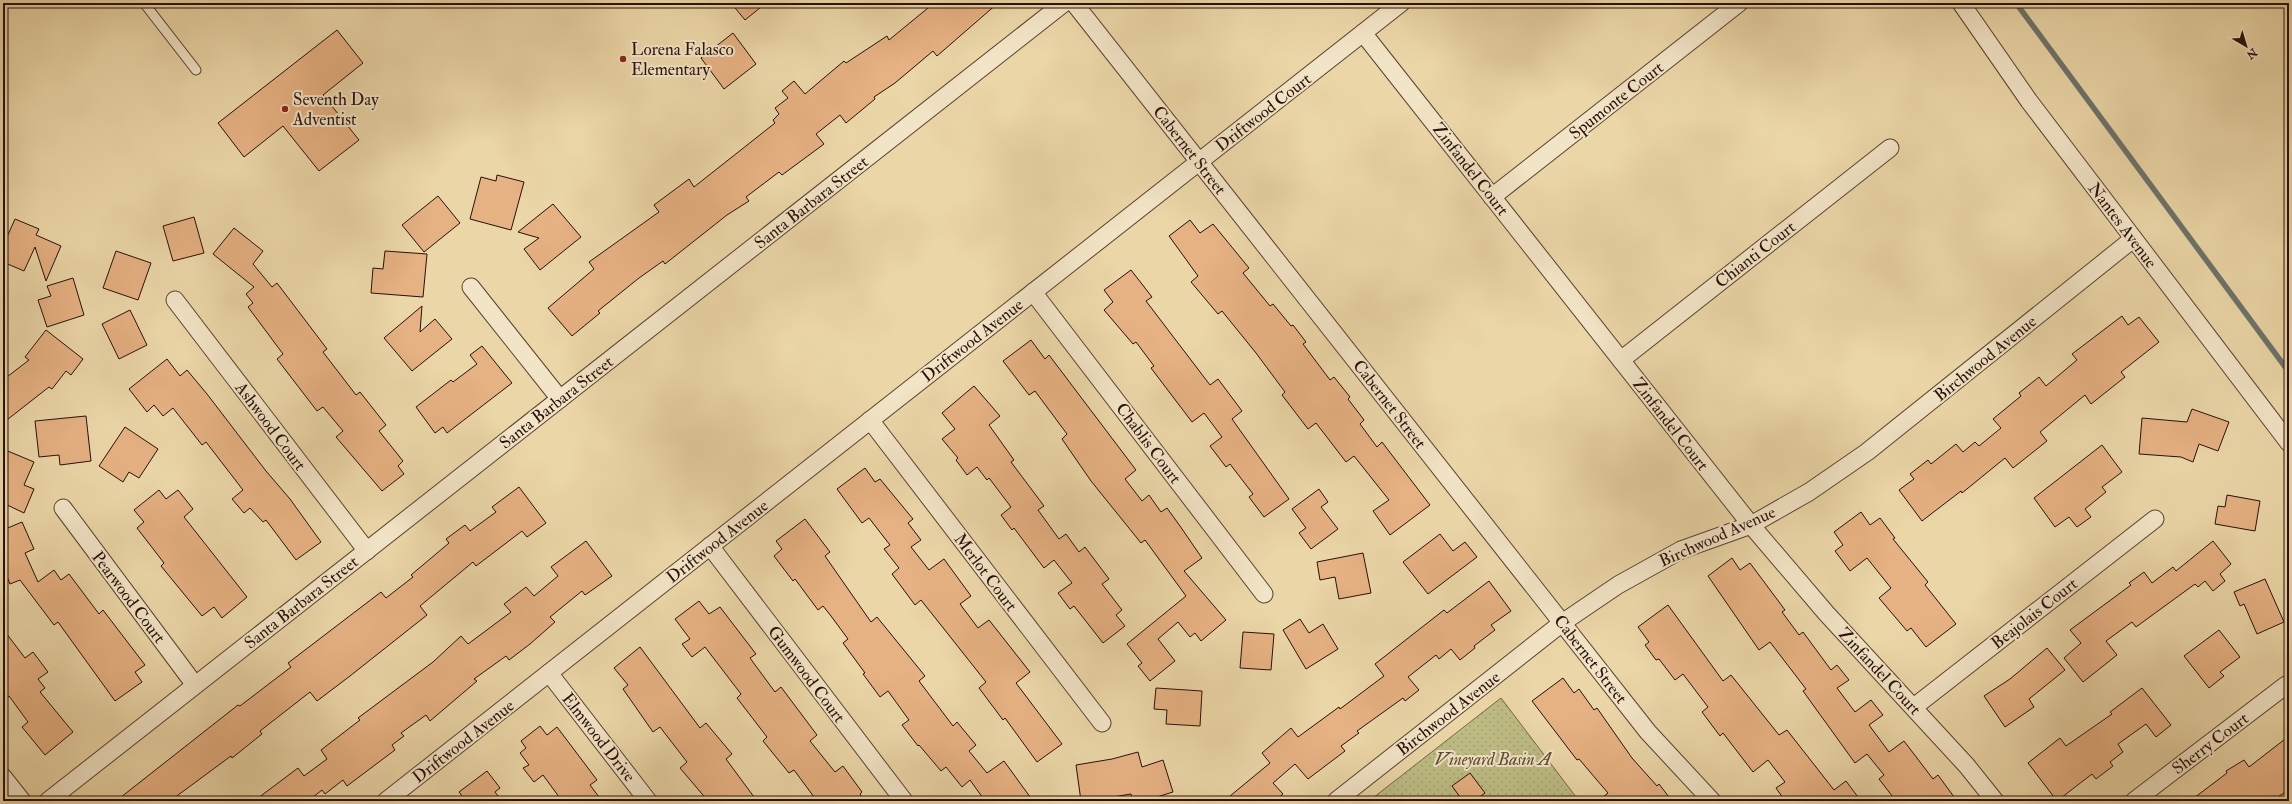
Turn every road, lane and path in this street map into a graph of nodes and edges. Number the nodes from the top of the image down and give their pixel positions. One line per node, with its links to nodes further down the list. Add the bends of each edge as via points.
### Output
1 (144, 3): 8 (lane)
2 (1064, 3): 18 (street, Santa Barbara Street)
3 (1074, 3): 10 (street, Cabernet Street)
4 (1401, 3): 7 (street, Driftwood Court)
5 (1739, 3): 11 (street, Spumonte Court)
6 (1961, 3): 12 (street, Nantes Avenue, via 2029,101)
7 (1363, 33): 10 (street, Driftwood Court); 11 (street, Zinfandel Court)
8 (196, 70)
9 (1890, 148): 17 (street, Chianti Court)
10 (1199, 162): 13 (street, Driftwood Court); 27 (street, Cabernet Street)
11 (1492, 197): 17 (street, Zinfandel Court)
12 (2133, 239): 20 (street, Nantes Avenue); 23 (street, Birchwood Avenue, via 1867,452 1809,492)
13 (1048, 280): 15 (street, Driftwood Avenue)
14 (472, 287): 18 (street)
15 (1033, 292): 19 (street, Driftwood Avenue); 26 (street, Chablis Court)
16 (175, 300): 25 (street, Ashwood Court)
17 (1621, 360): 23 (street, Zinfandel Court)
18 (560, 399): 25 (street, Santa Barbara Street)
19 (870, 420): 24 (street, Driftwood Avenue); 32 (street, Merlot Court)
20 (2289, 443)
21 (63, 508): 29 (street, Pearwood Court)
22 (2154, 519): 31 (street, Beajolais Court)
23 (1751, 525): 27 (street, Birchwood Avenue, via 1681,550 1618,585); 31 (street, Zinfandel Court, via 1826,613)
24 (710, 546): 28 (street, Driftwood Avenue); 38 (street, Gumwood Court)
25 (367, 551): 29 (street, Santa Barbara Street)
26 (1264, 594)
27 (1562, 623): 39 (street, Birchwood Avenue); 40 (street, Cabernet Street, via 1648,732)
28 (549, 673): 34 (street, Driftwood Avenue); 37 (street, Elmwood Drive)
29 (196, 685): 36 (street, Santa Barbara Street)
30 (2286, 685): 42 (street, Sherry Court)
31 (1914, 707): 41 (street, Zinfandel Court)
32 (1102, 723)
33 (3, 777): 35 (street)
34 (390, 800)
35 (22, 801)
36 (48, 801)
37 (648, 801)
38 (904, 801)
39 (1336, 801)
40 (1712, 801)
41 (1995, 801)
42 (2134, 801)

